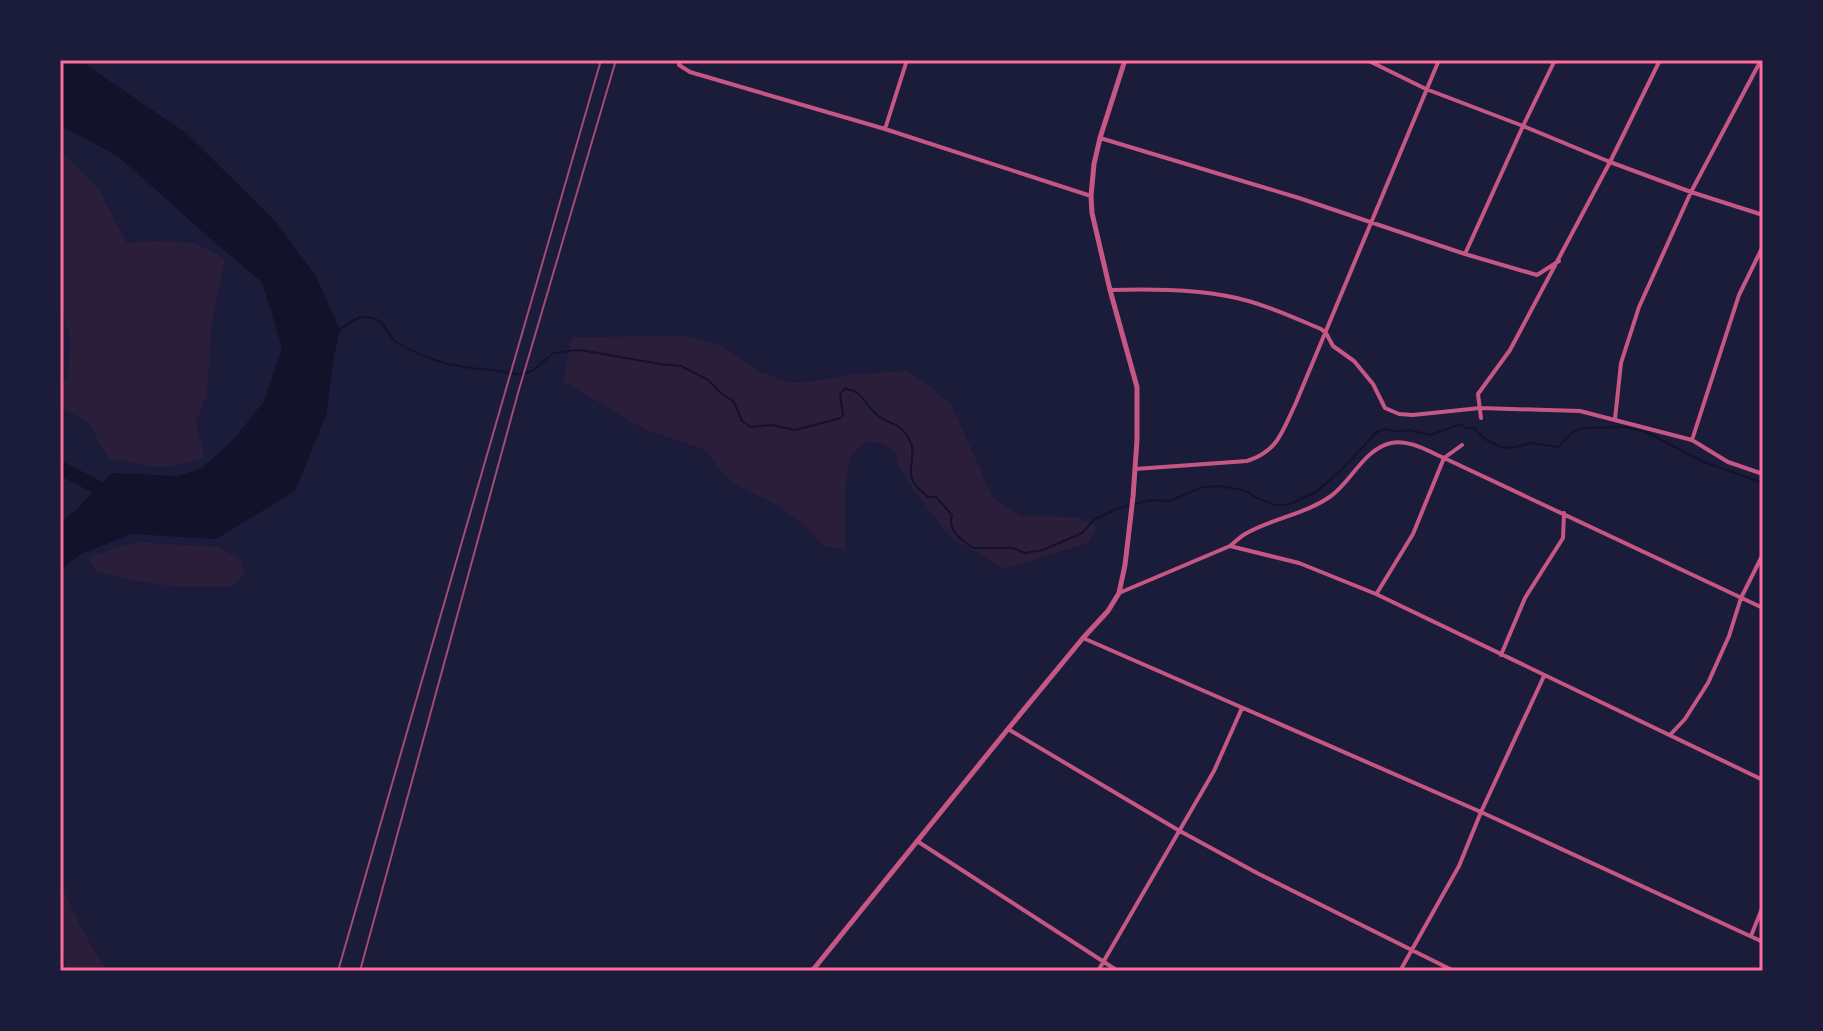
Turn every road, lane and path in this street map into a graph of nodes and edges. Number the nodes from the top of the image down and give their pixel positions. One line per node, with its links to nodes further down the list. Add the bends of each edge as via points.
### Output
1 (907, 60): 11 (street)
2 (1125, 60): 12 (street)
3 (1367, 60): 9 (street)
4 (1439, 60): 9 (street)
5 (1555, 60): 10 (street)
6 (1660, 60): 13 (street)
7 (1759, 62): 14 (street)
8 (679, 63): 11 (street, via 690,72)
9 (1426, 89): 10 (street); 17 (street)
10 (1523, 126): 13 (street); 19 (street)
11 (885, 129): 15 (street)
12 (1100, 138): 15 (street); 17 (street)
13 (1610, 162): 14 (street); 20 (street)
14 (1691, 192): 16 (street); 25 (street, via 1639,307 1621,363)
15 (1091, 196): 21 (street)
16 (1763, 215)
17 (1370, 222): 19 (street); 22 (street)
18 (1763, 246): 26 (street, via 1739,295)
19 (1465, 254): 20 (street, via 1537,275)
20 (1559, 261): 23 (street, via 1510,350 1478,394)
21 (1110, 290): 22 (street, via 1227,296); 29 (street, via 1137,387)
22 (1326, 333): 23 (street, via 1373,384 1385,408 1413,415); 29 (street, via 1280,436 1262,456)
23 (1480, 408): 24 (street); 25 (street, via 1580,411)
24 (1481, 418)
25 (1615, 419): 26 (street)
26 (1692, 440): 30 (street, via 1728,462)
27 (1462, 445): 28 (street)
28 (1444, 458): 31 (street); 32 (street, via 1416,445 1386,444 1333,495 1245,534); 35 (street, via 1413,534)
29 (1135, 469): 34 (street)
30 (1763, 474)
31 (1564, 513): 36 (street); 39 (street, via 1563,538 1525,598)
32 (1230, 546): 34 (street); 35 (street, via 1299,563)
33 (1763, 554): 36 (street)
34 (1119, 593): 38 (street)
35 (1376, 594): 39 (street)
36 (1741, 598): 37 (street); 43 (street, via 1708,683)
37 (1763, 608)
38 (1083, 638): 41 (street); 42 (street)
39 (1501, 655): 40 (street)
40 (1544, 676): 43 (street); 45 (street)
41 (1242, 708): 45 (street); 46 (street, via 1214,771)
42 (1008, 729): 46 (street); 47 (street)
43 (1670, 735): 44 (street)
44 (1763, 780)
45 (1481, 812): 49 (street); 51 (street, via 1459,866)
46 (1178, 830): 51 (street); 52 (street)
47 (917, 841): 52 (street); 53 (street)
48 (1763, 906): 49 (street)
49 (1751, 936): 50 (street)
50 (1763, 942)
51 (1411, 948): 56 (street); 57 (street)
52 (1103, 962): 54 (street); 55 (street)
53 (812, 971)
54 (1098, 971)
55 (1118, 971)
56 (1400, 971)
57 (1454, 971)

